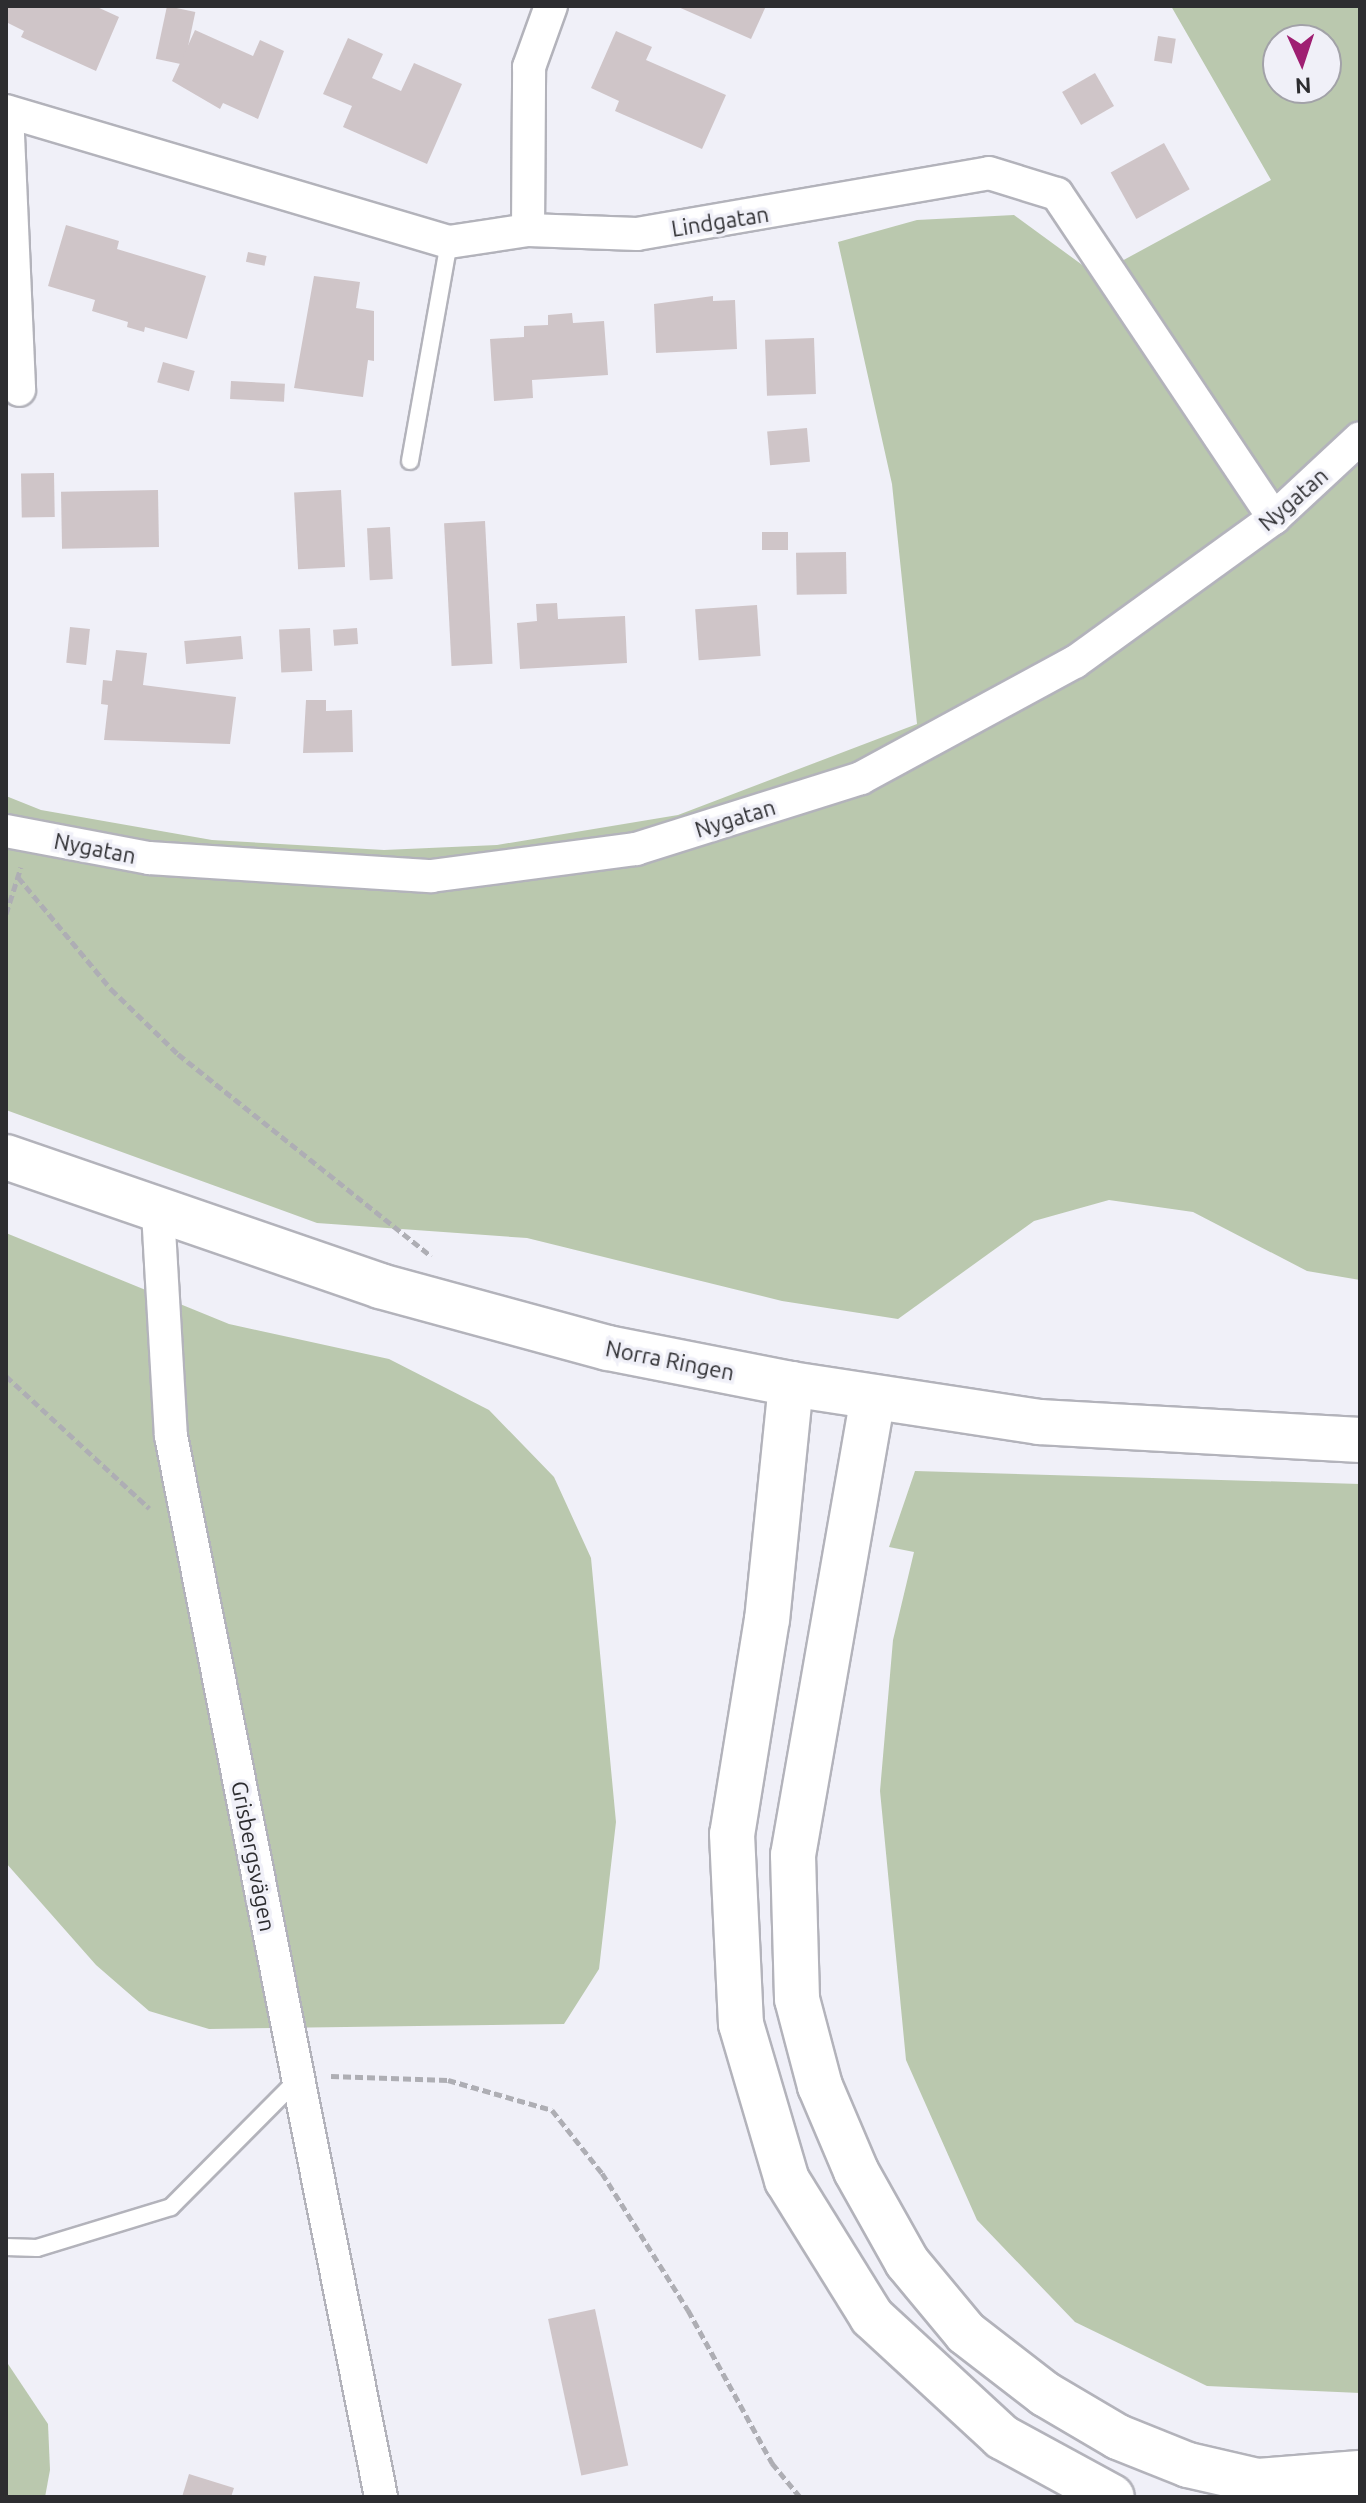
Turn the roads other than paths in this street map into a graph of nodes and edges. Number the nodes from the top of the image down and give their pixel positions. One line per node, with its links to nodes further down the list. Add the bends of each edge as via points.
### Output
1 (551, 6): 3 (street, via 529,67)
2 (6, 112): 4 (street, Lindgatan); 5 (street, Lindgatan)
3 (528, 230): 4 (street, Lindgatan); 8 (street, Lindgatan, via 637,234 989,173 1057,194)
4 (449, 242): 7 (lane)
5 (19, 390)
6 (1360, 438): 8 (street, Nygatan)
7 (410, 461)
8 (1274, 518): 9 (street, Nygatan, via 1075,662 861,778 636,849 431,876 149,858)
9 (18, 833)
10 (6, 1157): 11 (main road, Norra Ringen)
11 (158, 1212): 12 (main road, Norra Ringen, via 608,1348); 15 (street, Grisbergsvägen, via 171,1436)
12 (791, 1384): 13 (main road, Norra Ringen); 19 (main road, via 767,1619 732,1834 741,2024 787,2180 872,2317 1002,2437)
13 (873, 1397): 14 (main road, Norra Ringen, via 1039,1422); 17 (main road, via 793,1855 797,1999 820,2086 856,2171 907,2262 966,2333 1045,2394 1118,2437 1188,2465 1258,2481)
14 (1360, 1440)
15 (298, 2079): 16 (lane, via 171,2207 37,2248); 18 (street, Grisbergsvägen)
16 (6, 2247)
17 (1360, 2473)
18 (381, 2497)
19 (1112, 2497)

